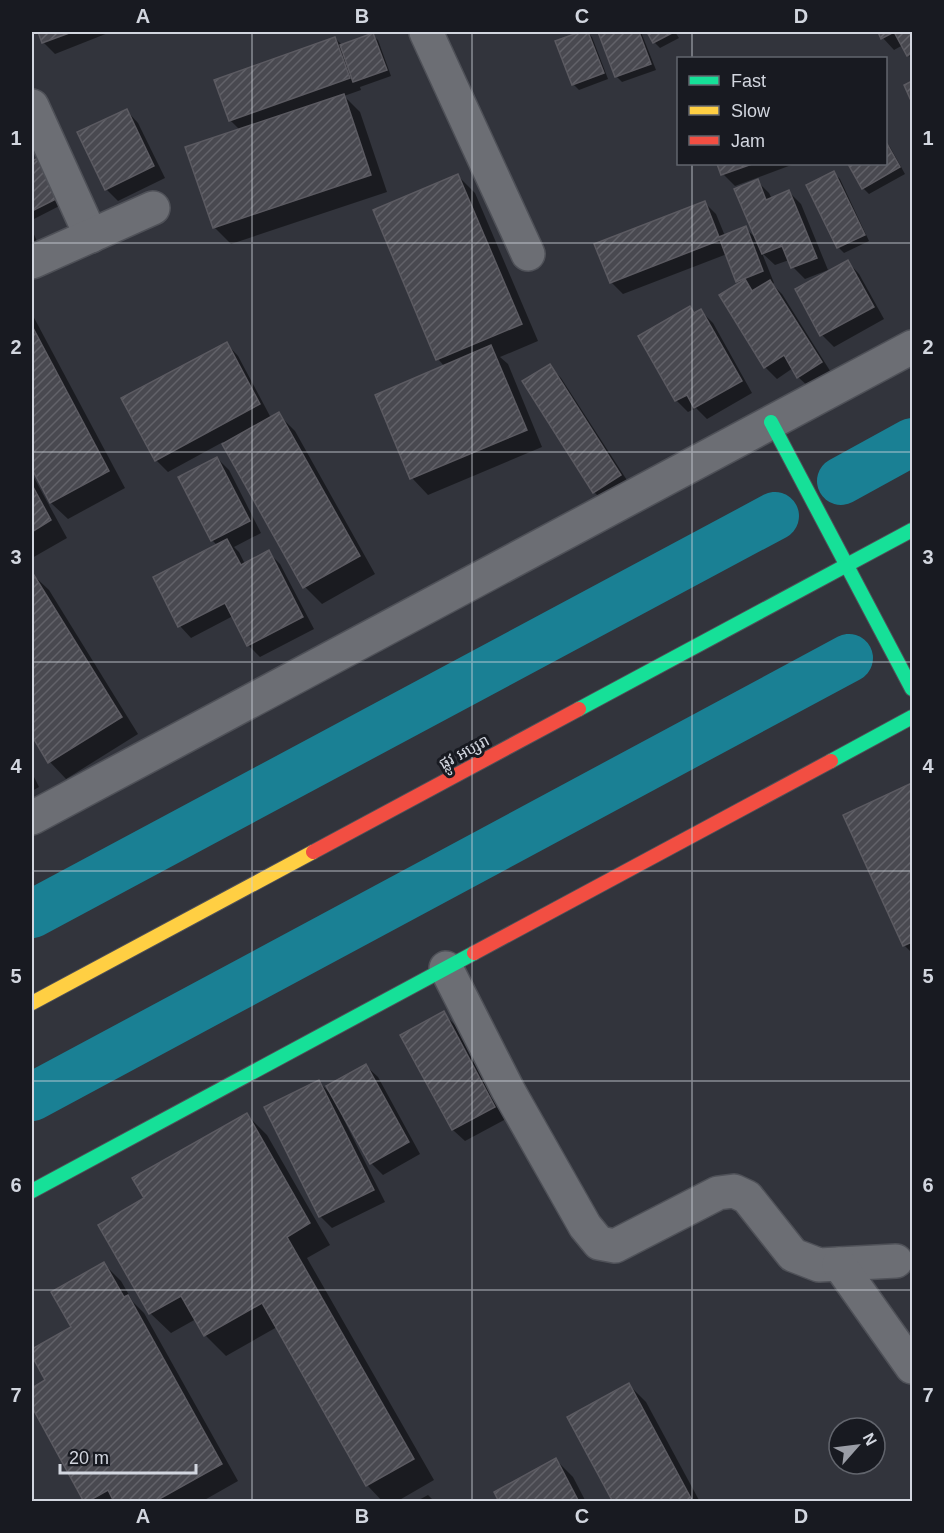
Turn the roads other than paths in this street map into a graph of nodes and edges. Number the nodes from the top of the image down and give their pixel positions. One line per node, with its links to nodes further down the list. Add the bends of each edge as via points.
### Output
1 (426, 32): 5 (street)
2 (32, 106): 4 (street)
3 (153, 208): 4 (street)
4 (91, 236): 6 (street)
5 (528, 254)
6 (32, 262)
7 (912, 347): 8 (street)
8 (771, 422): 10 (main road); 13 (street)
9 (912, 530): 10 (main road, ផ្លូវ អប្សរា)
10 (847, 565): 11 (main road); 15 (main road, ផ្លូវ អប្សរា)
11 (912, 689)
12 (912, 717): 14 (main road)
13 (32, 818)
14 (446, 968): 16 (main road); 18 (street, via 508,1090 585,1226 599,1243 615,1246 718,1193 734,1191 747,1197 793,1255 819,1265)
15 (32, 1003)
16 (32, 1191)
17 (897, 1261): 18 (street)
18 (839, 1264): 19 (street)
19 (912, 1367)

